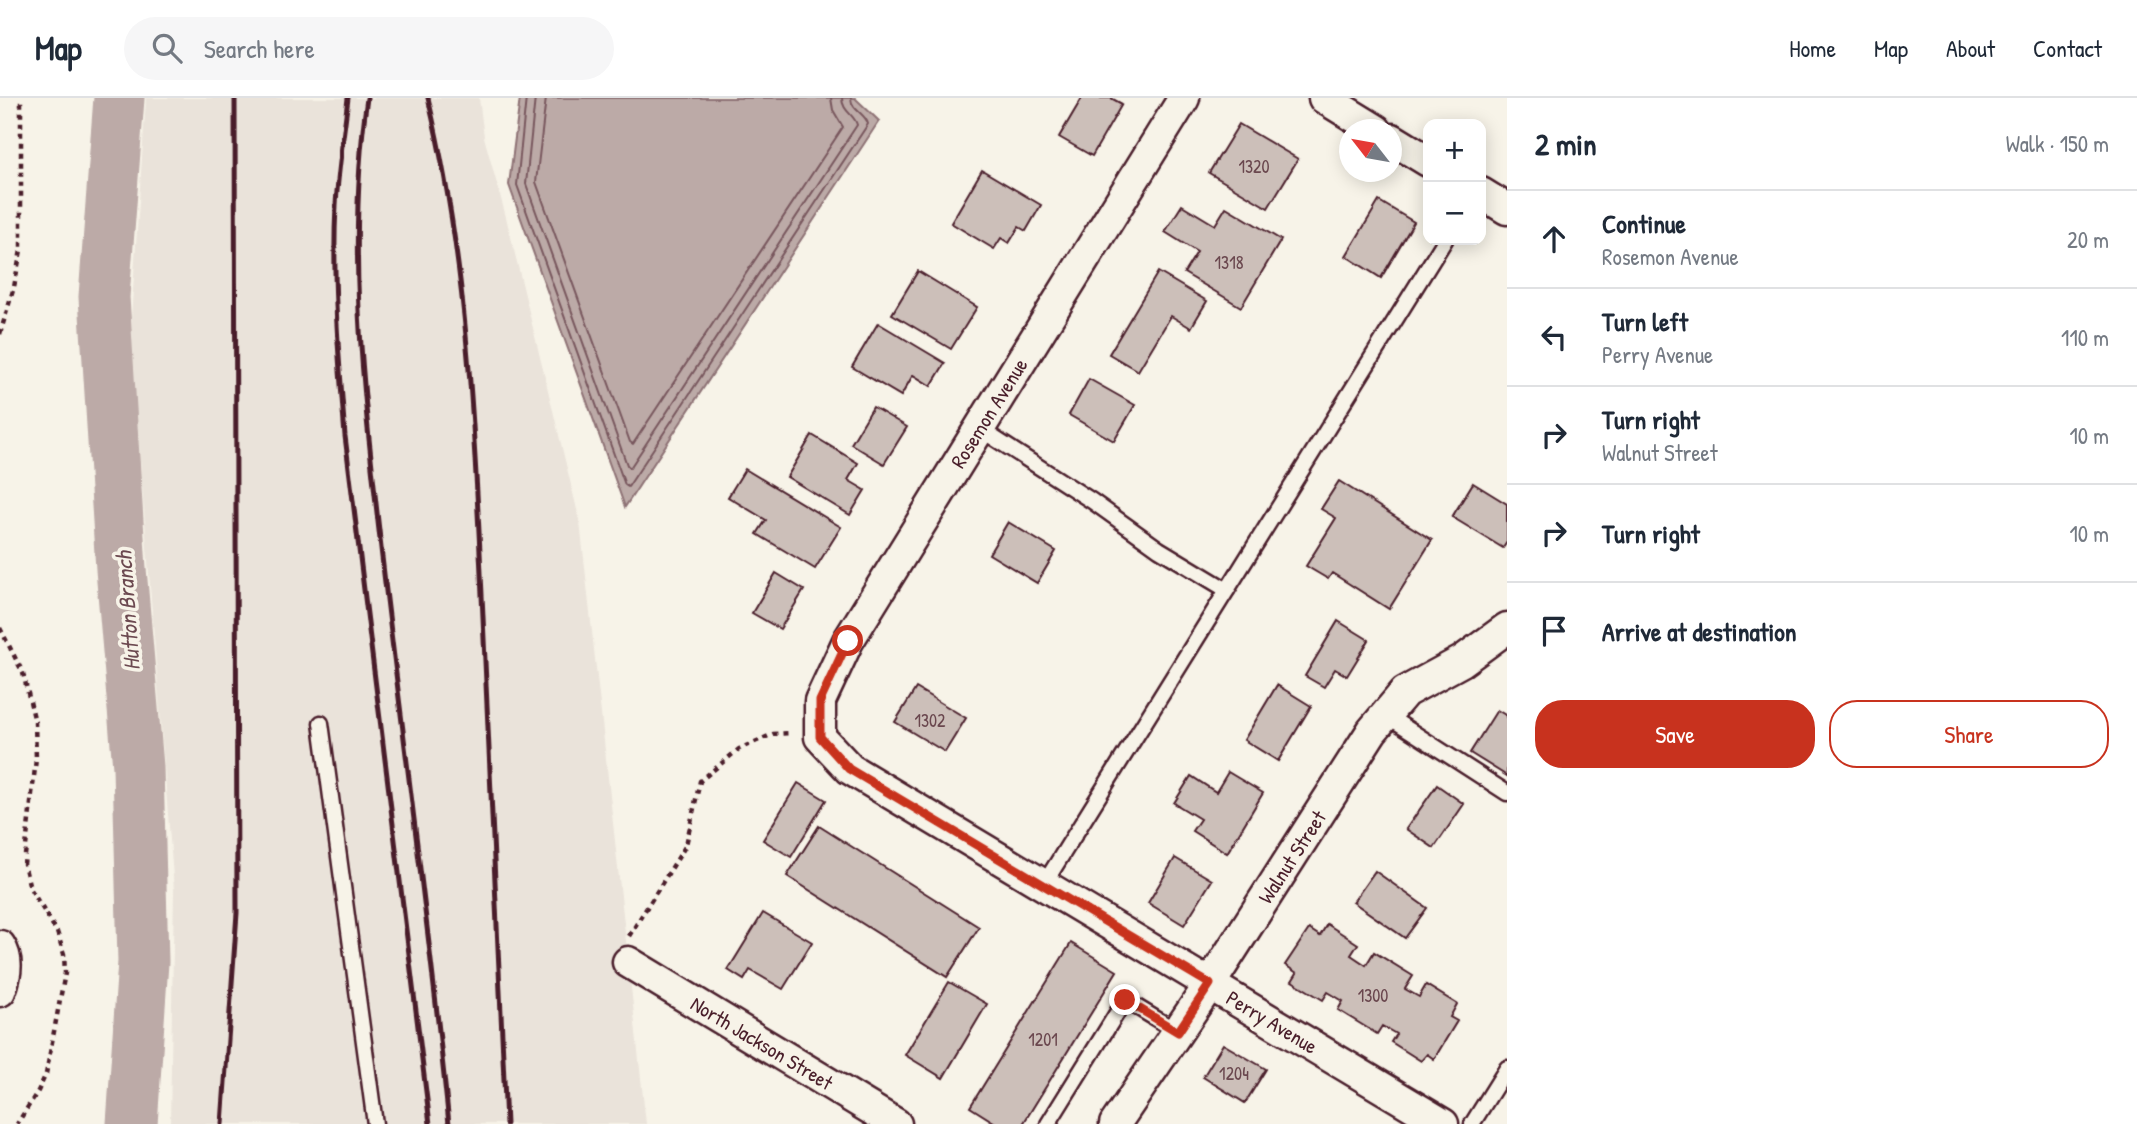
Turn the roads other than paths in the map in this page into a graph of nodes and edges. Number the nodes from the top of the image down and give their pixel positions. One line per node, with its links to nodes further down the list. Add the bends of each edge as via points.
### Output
1 (1184, 98): 9 (street, Rosemon Avenue)
2 (1324, 98): 3 (street)
3 (1358, 119)
4 (1402, 146): 5 (street)
5 (1423, 158)
6 (1486, 196): 7 (street)
7 (1507, 209)
8 (1442, 245): 10 (lane)
9 (980, 429): 10 (lane); 14 (street, Rosemon Avenue, via 848,641 820,701)
10 (1227, 590): 16 (lane)
11 (1507, 628): 12 (street, Walnut Street, via 1462,661 1405,692)
12 (1386, 715): 15 (lane); 19 (street, Walnut Street)
13 (321, 723): 23 (lane)
14 (820, 734): 16 (street, Perry Avenue, via 849,769)
15 (1507, 793)
16 (1044, 884): 19 (street, Perry Avenue)
17 (0, 946): 20 (street, via 6,954)
18 (628, 962): 24 (street, North Jackson Street)
19 (1210, 984): 21 (street, Walnut Street); 27 (street, Perry Avenue)
20 (0, 991)
21 (1178, 1032): 25 (lane, via 1125,1000); 26 (street, Walnut Street)
22 (1507, 1068): 28 (lane)
23 (375, 1124)
24 (896, 1124)
25 (1048, 1124)
26 (1115, 1124)
27 (1443, 1124)
28 (1472, 1124)

